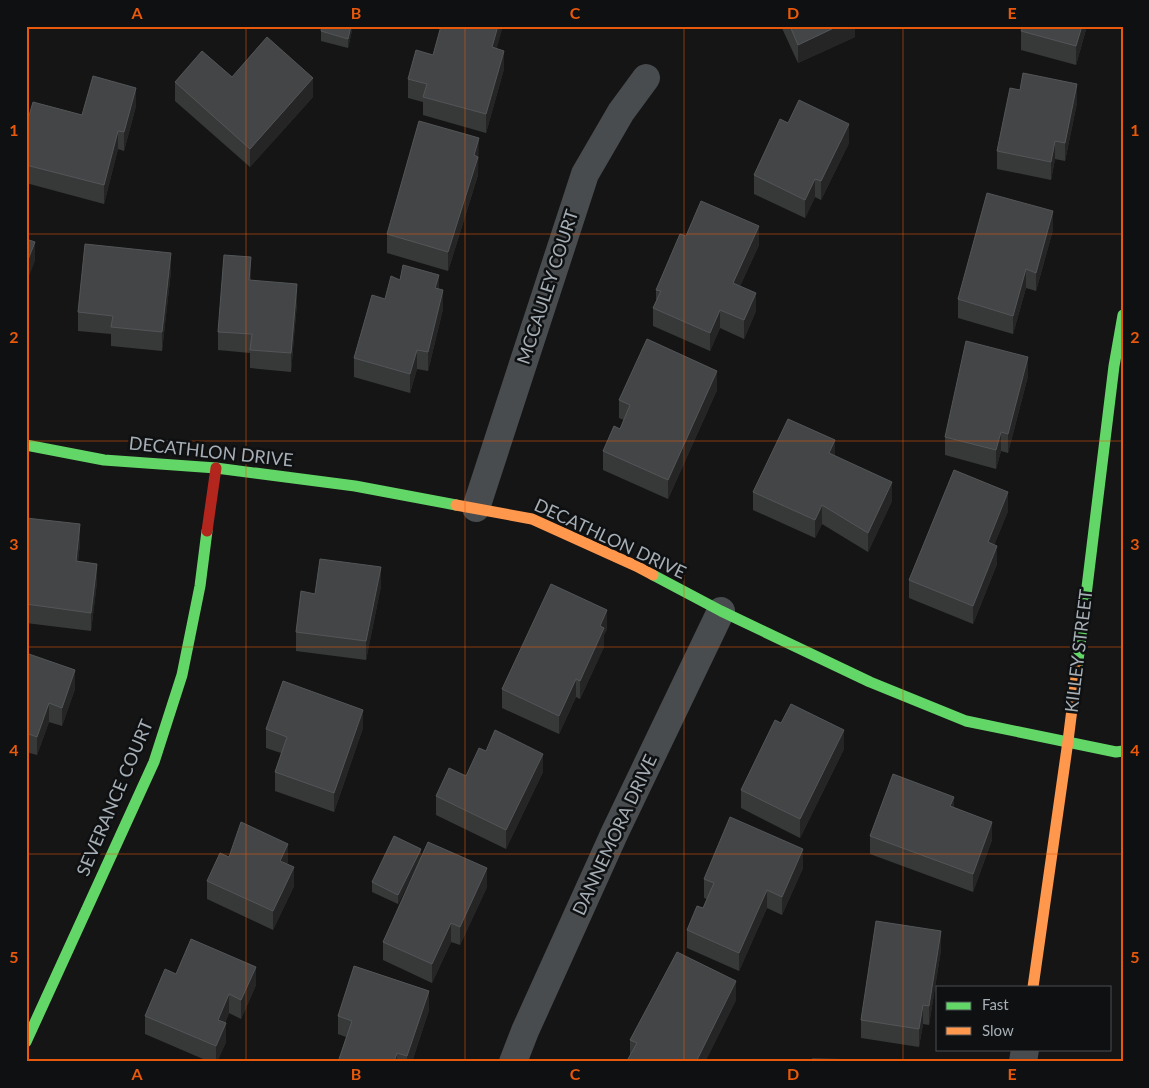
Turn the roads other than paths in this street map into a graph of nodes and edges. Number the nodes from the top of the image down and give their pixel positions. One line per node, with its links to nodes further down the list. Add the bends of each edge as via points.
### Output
1 (646, 78): 5 (street, MCCAULEY COURT, via 620,112 585,174)
2 (1123, 315): 7 (street, KILLEY STREET)
3 (26, 446): 4 (street, DECATHLON DRIVE, via 104,460)
4 (216, 468): 5 (street, DECATHLON DRIVE, via 355,486); 10 (street, SEVERANCE COURT, via 200,586 182,675 145,780)
5 (476, 508): 6 (street, DECATHLON DRIVE, via 532,519 636,566)
6 (721, 611): 7 (street, DECATHLON DRIVE, via 870,682 966,721); 11 (street, DANNEMORA DRIVE, via 615,832)
7 (1068, 741): 8 (street, DECATHLON DRIVE); 9 (street, KILLEY STREET)
8 (1123, 751)
9 (1033, 986)
10 (26, 1042)
11 (513, 1062)

